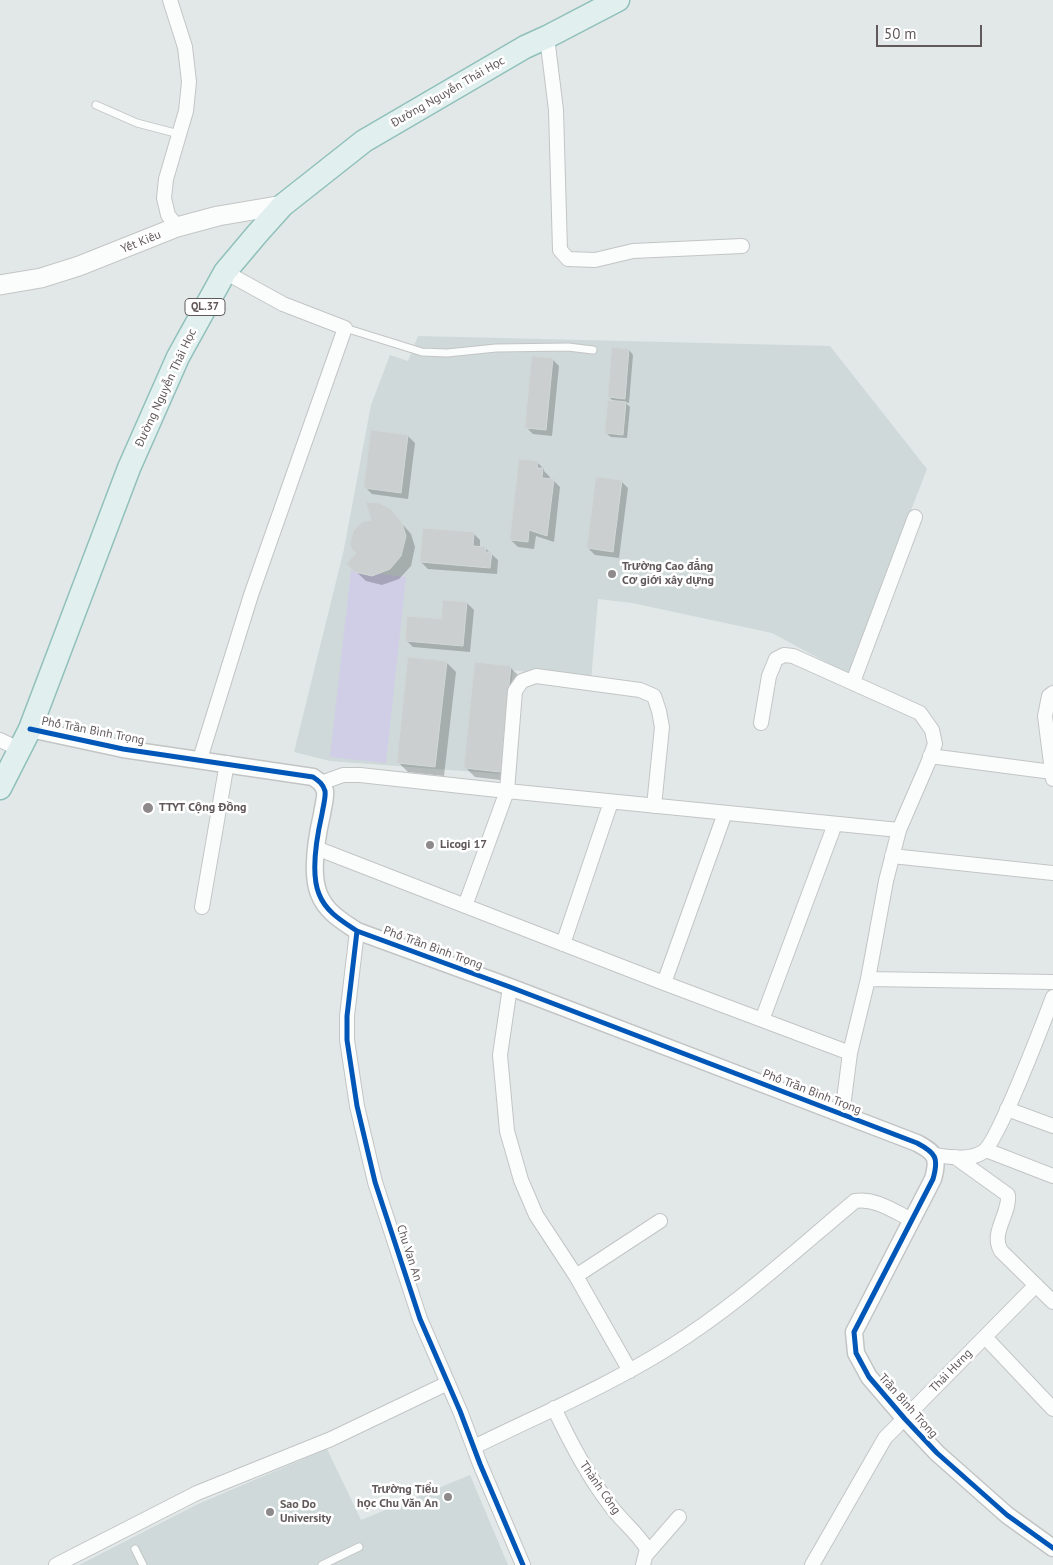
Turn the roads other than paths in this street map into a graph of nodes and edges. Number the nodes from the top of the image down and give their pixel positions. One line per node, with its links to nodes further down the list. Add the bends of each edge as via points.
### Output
1 (170, 0): 5 (street, via 188,66 186,111)
2 (618, 0): 3 (highway, Đường Nguyễn Thái Học / QL.37)
3 (547, 37): 6 (highway, Đường Nguyễn Thái Học / QL.37, via 364,141); 8 (street, via 556,110 560,250 568,259 595,260 633,251)
4 (96, 105): 5 (lane, via 137,123)
5 (179, 134): 7 (street, via 164,198 168,215)
6 (283, 205): 7 (main road, Yết Kiêu, via 218,216); 9 (highway, Đường Nguyễn Thái Học / QL.37)
7 (178, 227): 10 (main road, Yết Kiêu, via 79,266 41,278)
8 (742, 246)
9 (225, 272): 11 (street, via 284,304); 17 (highway, Đường Nguyễn Thái Học / QL.37, via 178,357 129,468)
10 (0, 285)
11 (345, 328): 12 (lane, via 422,352 568,347); 21 (street, via 251,595)
12 (593, 350)
13 (915, 517): 14 (street)
14 (852, 682): 16 (street, via 794,656 784,655 776,659 769,676); 20 (street, via 920,713 932,730 935,744)
15 (1053, 693): 23 (street, via 1049,696 1045,716)
16 (761, 723)
17 (30, 729): 19 (highway, Đường Nguyễn Thái Học / QL.37); 21 (street, Phố Trần Bình Trọng, via 124,749)
18 (0, 740): 19 (street)
19 (21, 750): 25 (highway, Đường Nguyễn Thái Học / QL.37)
20 (930, 756): 23 (street); 31 (street)
21 (200, 760): 22 (street, Phố Trần Bình Trọng)
22 (227, 763): 24 (street, Phố Trần Bình Trọng, via 312,777); 36 (street)
23 (1052, 777)
24 (321, 783): 26 (street, via 343,775 360,775); 32 (street, Phố Trần Bình Trọng, via 326,792)
25 (0, 788)
26 (507, 791): 27 (street); 28 (street, via 515,691 522,681 536,676 640,690 654,696 662,727); 35 (street)
27 (611, 802): 28 (street); 38 (street)
28 (654, 806): 29 (street)
29 (725, 813): 30 (street); 41 (street)
30 (835, 824): 31 (street); 44 (street)
31 (899, 830): 33 (street)
32 (316, 848): 35 (street); 37 (street, Phố Trần Bình Trọng, via 318,893 327,908)
33 (892, 856): 34 (street); 39 (street)
34 (1053, 872)
35 (465, 906): 38 (street)
36 (202, 907)
37 (357, 931): 42 (street, Phố Trần Bình Trọng); 60 (street, Chu Van An, via 347,1040 357,1106 375,1182 420,1319)
38 (563, 944): 41 (street)
39 (868, 979): 40 (street); 45 (street)
40 (1053, 982)
41 (664, 983): 44 (street)
42 (510, 987): 47 (street, Phố Trần Bình Trọng); 55 (street, via 500,1055 507,1131 527,1197)
43 (1053, 997): 46 (street)
44 (762, 1020): 45 (street)
45 (850, 1053): 47 (street)
46 (1007, 1109): 48 (street); 49 (street)
47 (842, 1115): 50 (street, Phố Trần Bình Trọng, via 917,1143)
48 (1053, 1126)
49 (986, 1150): 51 (street, via 974,1157); 52 (street)
50 (934, 1155): 51 (street); 53 (street, Trần Bình Trọng, via 937,1165 933,1179)
51 (955, 1158): 56 (street, via 1008,1195 997,1245)
52 (1053, 1176)
53 (912, 1220): 59 (street, via 874,1202 855,1201 720,1313 672,1347); 63 (street, Trần Bình Trọng, via 854,1332 856,1353 869,1377)
54 (660, 1221): 55 (street)
55 (576, 1276): 59 (street)
56 (1036, 1286): 57 (street); 58 (street, Thái Hưng)
57 (1053, 1302)
58 (985, 1337): 62 (street); 63 (street, Thái Hưng)
59 (630, 1371): 61 (street)
60 (448, 1383): 64 (street, Chu Van An); 70 (street, via 331,1439 198,1493)
61 (554, 1408): 64 (street); 69 (street, Thành Công, via 576,1454 610,1506 647,1549)
62 (1053, 1409)
63 (905, 1419): 68 (street, Trần Bình Trọng, via 937,1453 1007,1515); 74 (street, Thái Hưng, via 874,1454)
64 (474, 1447): 73 (street, Chu Van An)
65 (679, 1518): 69 (street)
66 (135, 1548): 71 (lane)
67 (359, 1548): 72 (lane)
68 (1053, 1548)
69 (644, 1560)
70 (56, 1565)
71 (144, 1565)
72 (322, 1565)
73 (523, 1565)
74 (812, 1565)

